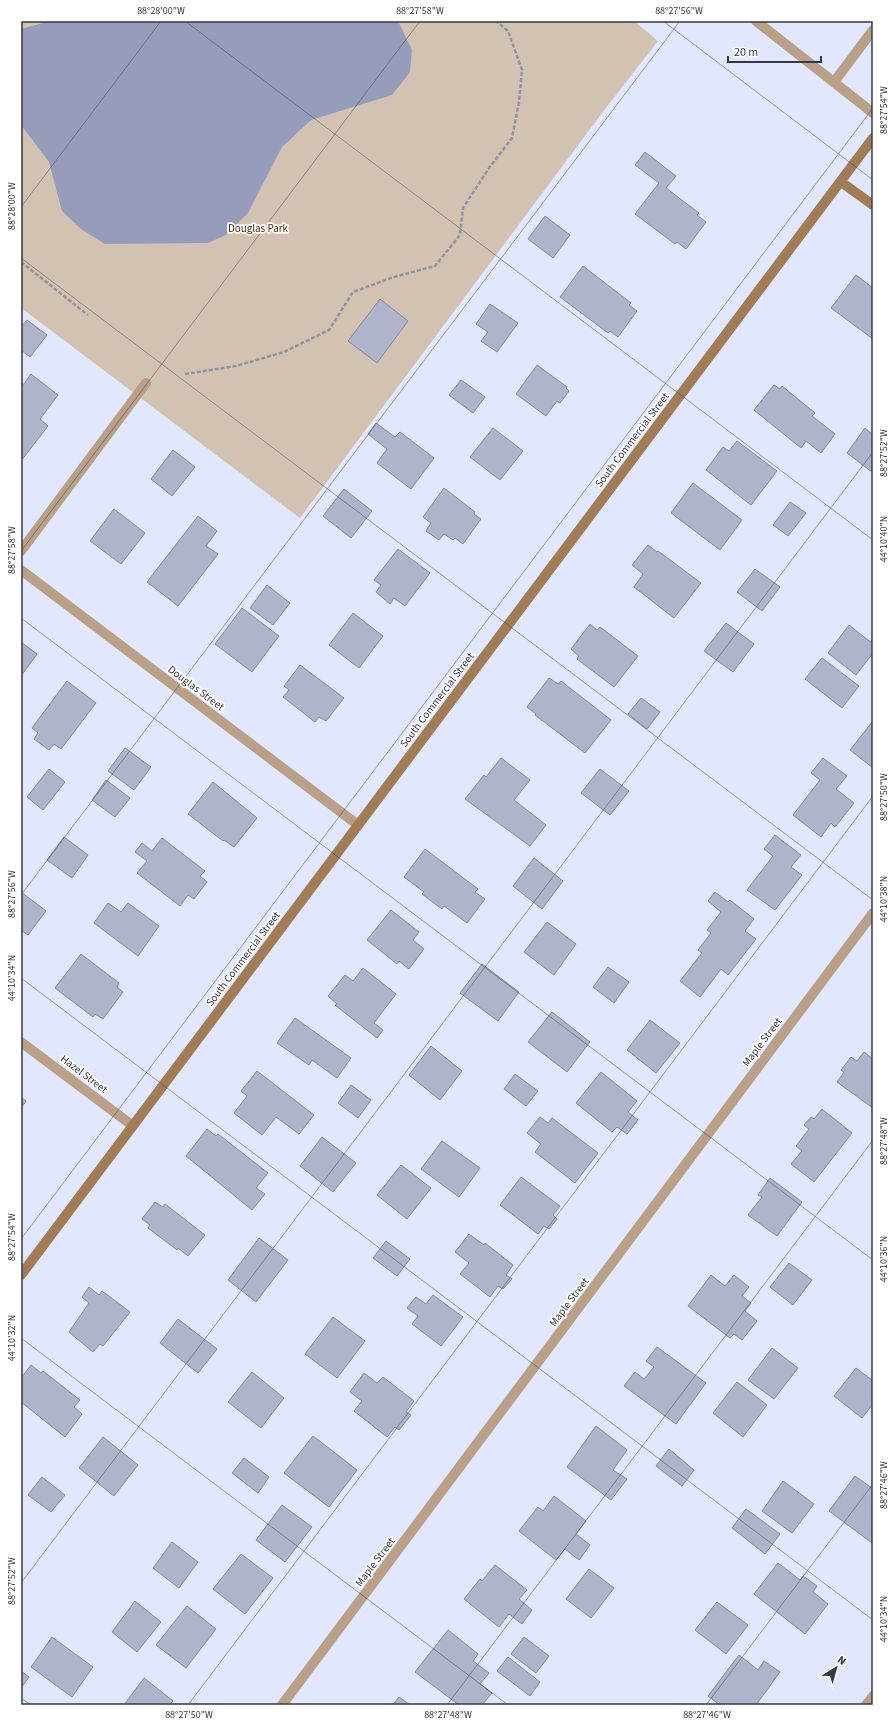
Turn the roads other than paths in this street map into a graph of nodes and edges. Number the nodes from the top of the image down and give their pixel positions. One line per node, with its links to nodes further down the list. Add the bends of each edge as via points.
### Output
1 (756, 21): 3 (street)
2 (873, 30): 3 (street)
3 (834, 82): 4 (street)
4 (873, 113)
5 (873, 138): 6 (main road, South Commercial Street)
6 (841, 182): 7 (main road); 11 (main road, South Commercial Street)
7 (873, 205)
8 (146, 383): 9 (street)
9 (21, 551)
10 (21, 570): 11 (street, Douglas Street)
11 (358, 825): 14 (main road, South Commercial Street)
12 (873, 913): 17 (street, Maple Street)
13 (21, 1042): 14 (street, Hazel Street)
14 (133, 1126): 15 (main road, South Commercial Street)
15 (21, 1275)
16 (873, 1696): 18 (street)
17 (282, 1705)
18 (866, 1705)

